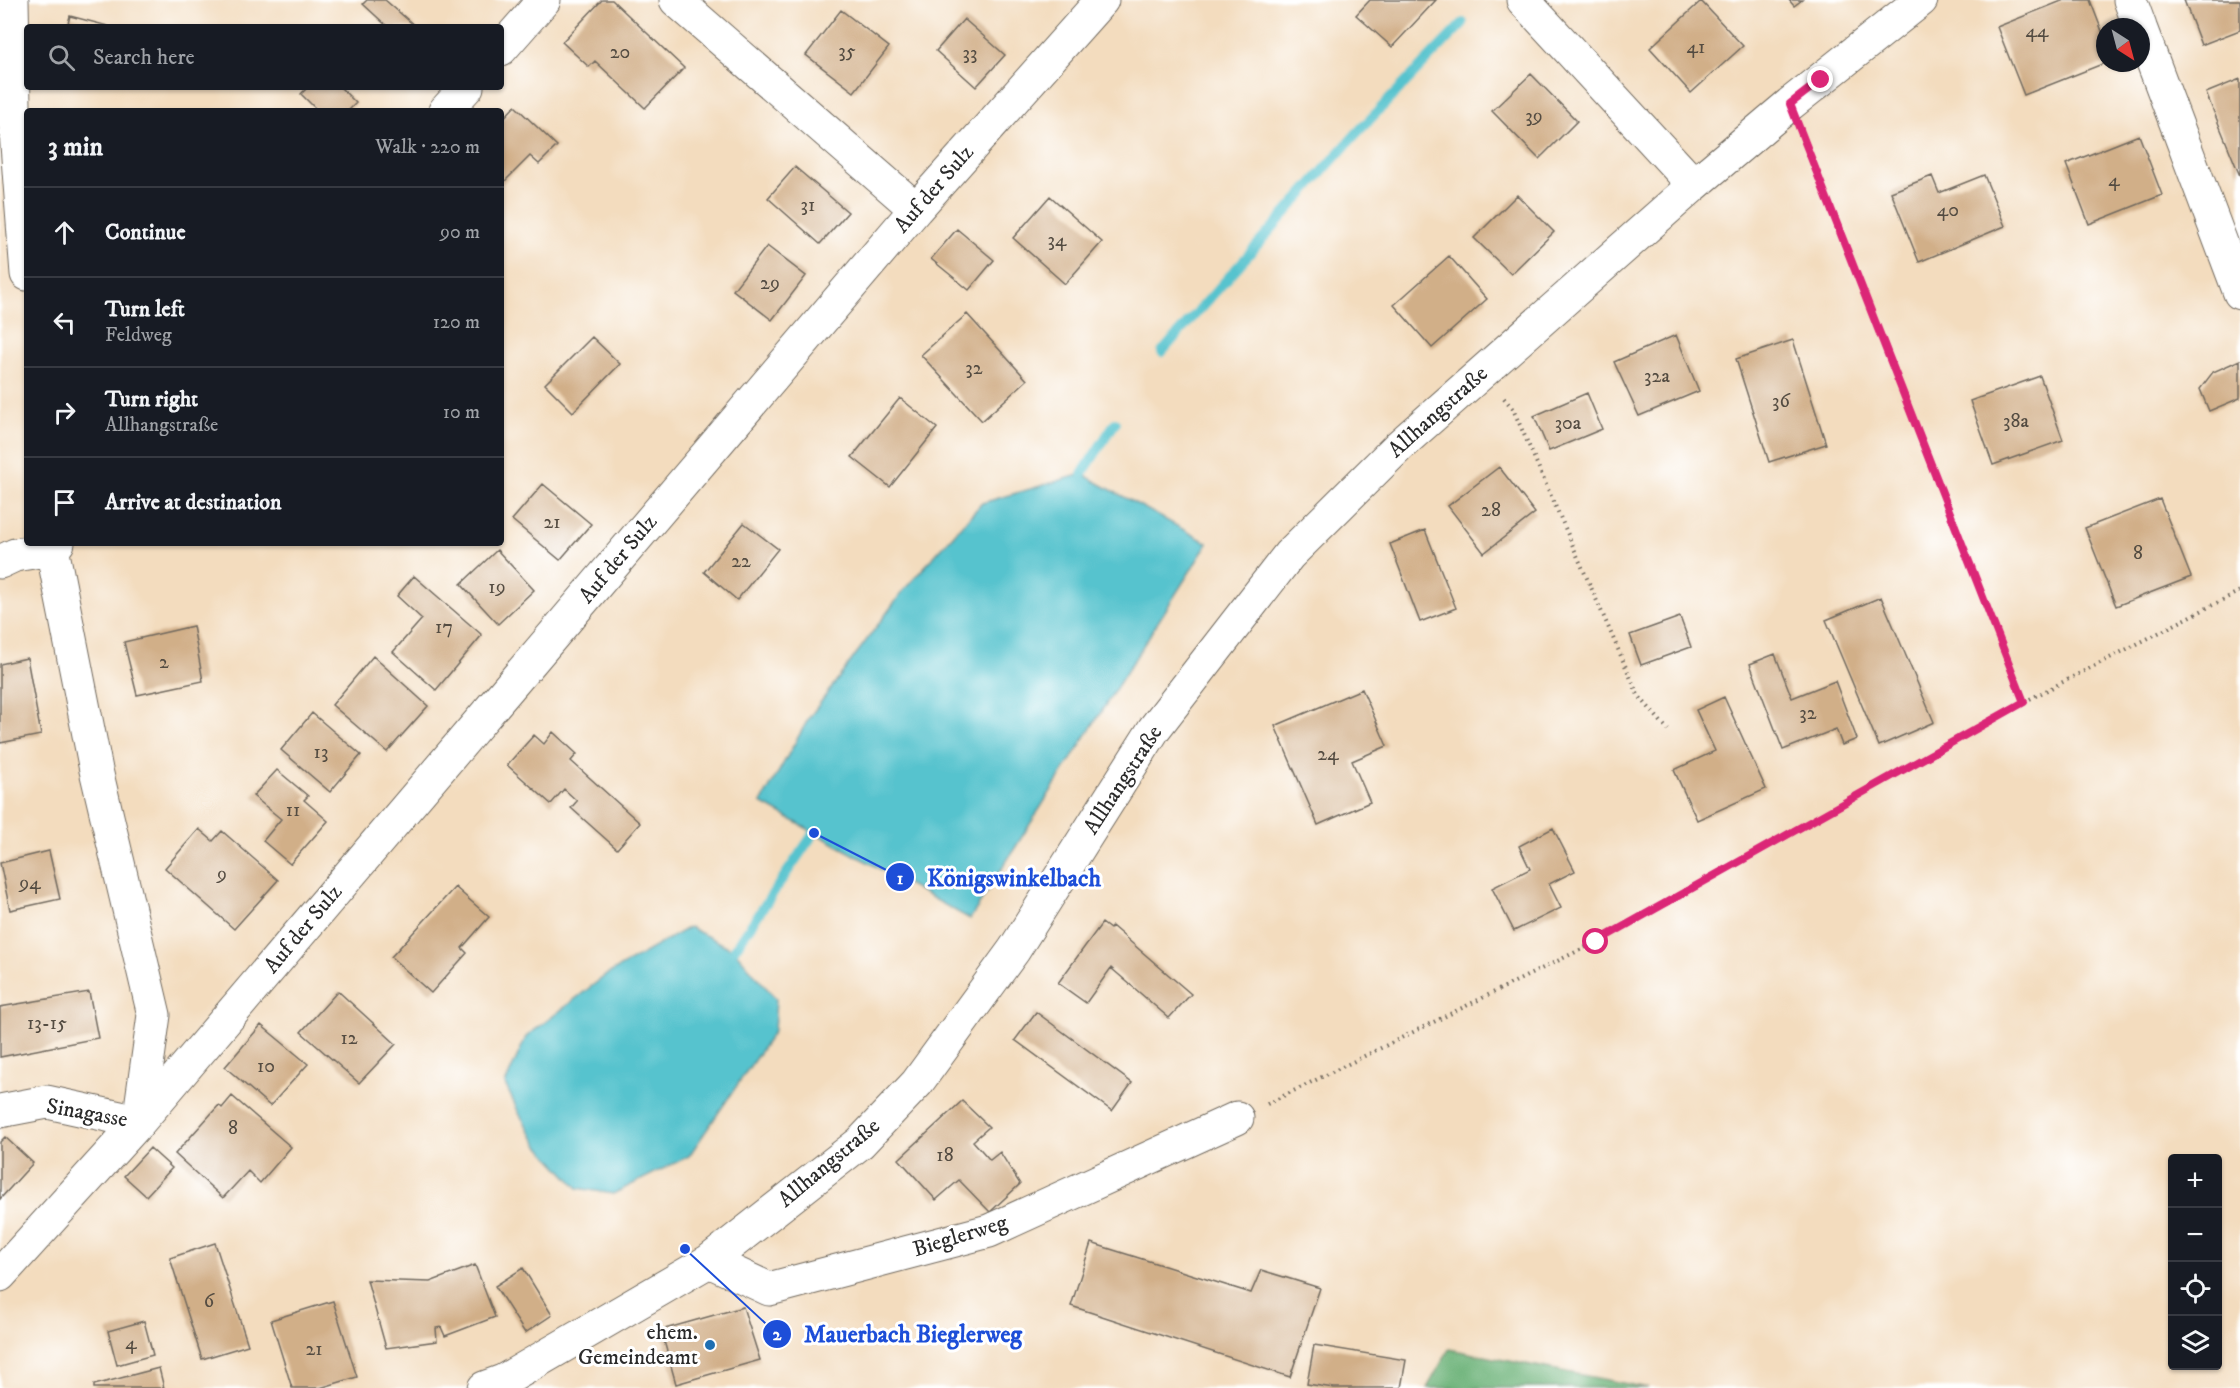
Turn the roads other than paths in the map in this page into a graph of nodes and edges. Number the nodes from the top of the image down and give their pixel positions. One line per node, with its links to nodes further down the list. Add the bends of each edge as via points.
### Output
1 (12, 0): 12 (street)
2 (544, 0): 9 (street)
3 (676, 0): 15 (street)
4 (1102, 0): 15 (street, Auf der Sulz)
5 (1523, 0): 14 (street)
6 (1920, 0): 14 (street, Allhangstraße)
7 (2130, 0): 8 (street)
8 (2136, 18)
9 (504, 45)
10 (2150, 55): 17 (street)
11 (464, 90): 13 (street)
12 (7, 107): 16 (street)
13 (448, 108)
14 (1694, 185): 24 (street, Allhangstraße, via 1399,446 1289,555 1154,729 1014,950 917,1083 860,1143)
15 (916, 209): 23 (street, Auf der Sulz)
16 (24, 249)
17 (2240, 293)
18 (50, 546): 20 (street)
19 (54, 546): 23 (street, via 96,770 154,1015)
20 (0, 562)
21 (0, 1111): 23 (street, Sinagasse, via 47,1102)
22 (1237, 1118): 24 (street, Bieglerweg, via 989,1231 769,1289)
23 (139, 1122): 25 (street, Auf der Sulz)
24 (709, 1261): 26 (street, Allhangstraße, via 503,1381)
25 (0, 1275)
26 (484, 1388)

